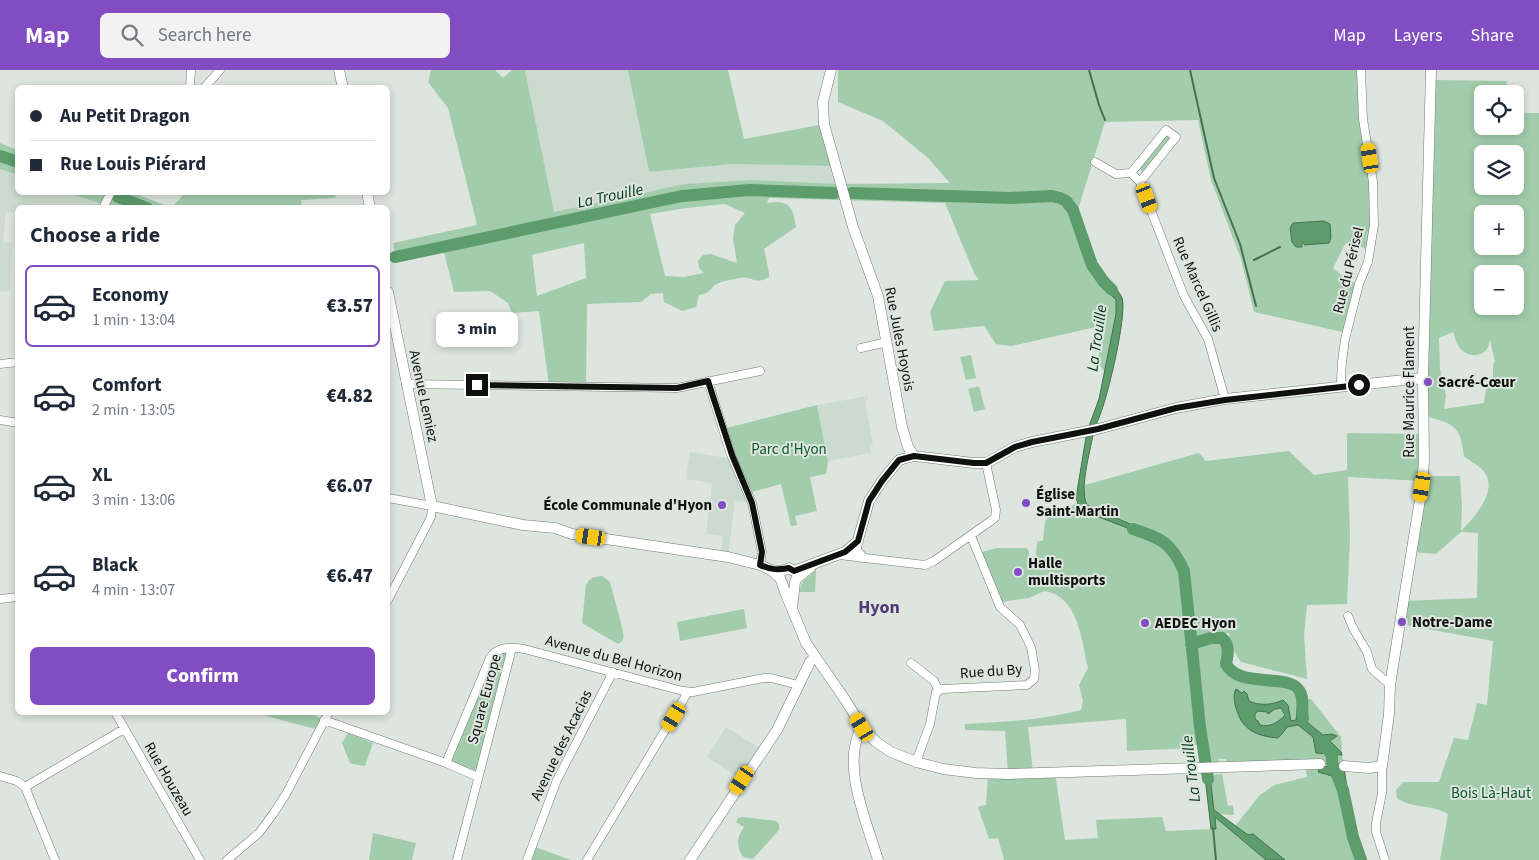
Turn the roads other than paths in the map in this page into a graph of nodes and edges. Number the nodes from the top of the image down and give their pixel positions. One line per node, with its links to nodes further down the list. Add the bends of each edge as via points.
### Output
1 (191, 70): 7 (street)
2 (220, 70): 8 (street)
3 (340, 70): 9 (street)
4 (831, 70): 14 (street, Rue Jules Hoyois, via 823,118 845,200 878,296)
5 (1360, 70): 22 (street, Rue du Périsel, via 1363,119 1373,182 1374,225 1368,262 1345,339)
6 (1431, 70): 19 (street, Rue Maurice Flament)
7 (190, 85)
8 (207, 85)
9 (342, 85)
10 (1094, 162): 11 (street, via 1116,174)
11 (1131, 173): 12 (street, Rue Marcel Gillis); 12 (street, via 1166,130 1176,137)
12 (1140, 182): 23 (street, Rue Marcel Gillis, via 1184,296 1208,339)
13 (390, 302): 21 (street, Avenue Lemiez)
14 (887, 342): 15 (street); 26 (street, Rue Jules Hoyois)
15 (861, 348)
16 (15, 362): 17 (street)
17 (0, 364)
18 (760, 371): 20 (street)
19 (1423, 378): 22 (street); 49 (street, Rue Maurice Flament, via 1423,472)
20 (708, 381): 21 (street, via 677,388); 36 (street, via 732,455 752,503 762,552)
21 (406, 384): 31 (street, Avenue Lemiez)
22 (1343, 387): 23 (street)
23 (1225, 400): 29 (street, via 1166,410 1098,429 1032,442 1015,447)
24 (0, 420): 25 (street)
25 (15, 422)
26 (902, 427): 27 (street, Rue Jules Hoyois); 28 (street, Rue Jules Hoyois)
27 (914, 456): 28 (street); 29 (street)
28 (899, 460): 33 (street, via 869,501)
29 (986, 463): 32 (street, via 995,518)
30 (390, 498): 31 (street)
31 (432, 506): 36 (street, via 523,525 555,528 572,534 728,557); 39 (street, via 431,517)
32 (971, 536): 35 (street, via 925,564); 50 (street, Rue du By, via 1000,607 1020,625 1026,636 1035,670 1034,679 1027,685)
33 (857, 544): 34 (street); 35 (street, via 856,551)
34 (837, 555): 35 (street); 38 (street, via 813,564 804,574)
35 (862, 557)
36 (760, 565): 37 (street)
37 (782, 577): 38 (street, via 788,585); 38 (street, via 789,568); 42 (street)
38 (795, 577): 42 (street)
39 (390, 589)
40 (15, 597): 41 (street)
41 (0, 599)
42 (792, 608): 45 (street)
43 (1348, 616): 49 (street, via 1367,652 1369,669)
44 (512, 648): 47 (street, Avenue du Bel Horizon); 58 (street, Square Europe, via 492,654); 63 (street, Square Europe)
45 (815, 657): 48 (street); 55 (street)
46 (911, 662): 50 (street, via 934,681)
47 (613, 672): 51 (street, Avenue du Bel Horizon); 69 (street, Avenue des Acacias, via 557,780)
48 (798, 685): 51 (street, Avenue du Bel Horizon, via 764,678); 71 (street, via 777,730)
49 (1390, 685): 61 (street, Rue Maurice Flament)
50 (939, 691): 57 (street, via 933,700 930,724)
51 (688, 692): 70 (street)
52 (117, 715): 56 (street, Rue Houzeau)
53 (327, 715): 54 (street)
54 (324, 720): 58 (street); 67 (street, via 274,814)
55 (862, 727): 57 (street, via 891,752); 72 (street, via 855,748 853,771)
56 (124, 729): 64 (street); 66 (street, Rue Houzeau)
57 (916, 762): 59 (street, via 976,773)
58 (446, 763): 63 (street)
59 (1320, 764)
60 (1344, 766): 61 (street)
61 (1382, 766): 73 (street, Rue Maurice Flament, via 1376,832)
62 (0, 776): 64 (street)
63 (478, 777): 68 (street, Square Europe)
64 (25, 786): 65 (street)
65 (55, 860)
66 (200, 860)
67 (227, 860)
68 (457, 860)
69 (527, 860)
70 (587, 860)
71 (690, 860)
72 (878, 860)
73 (1385, 860)

